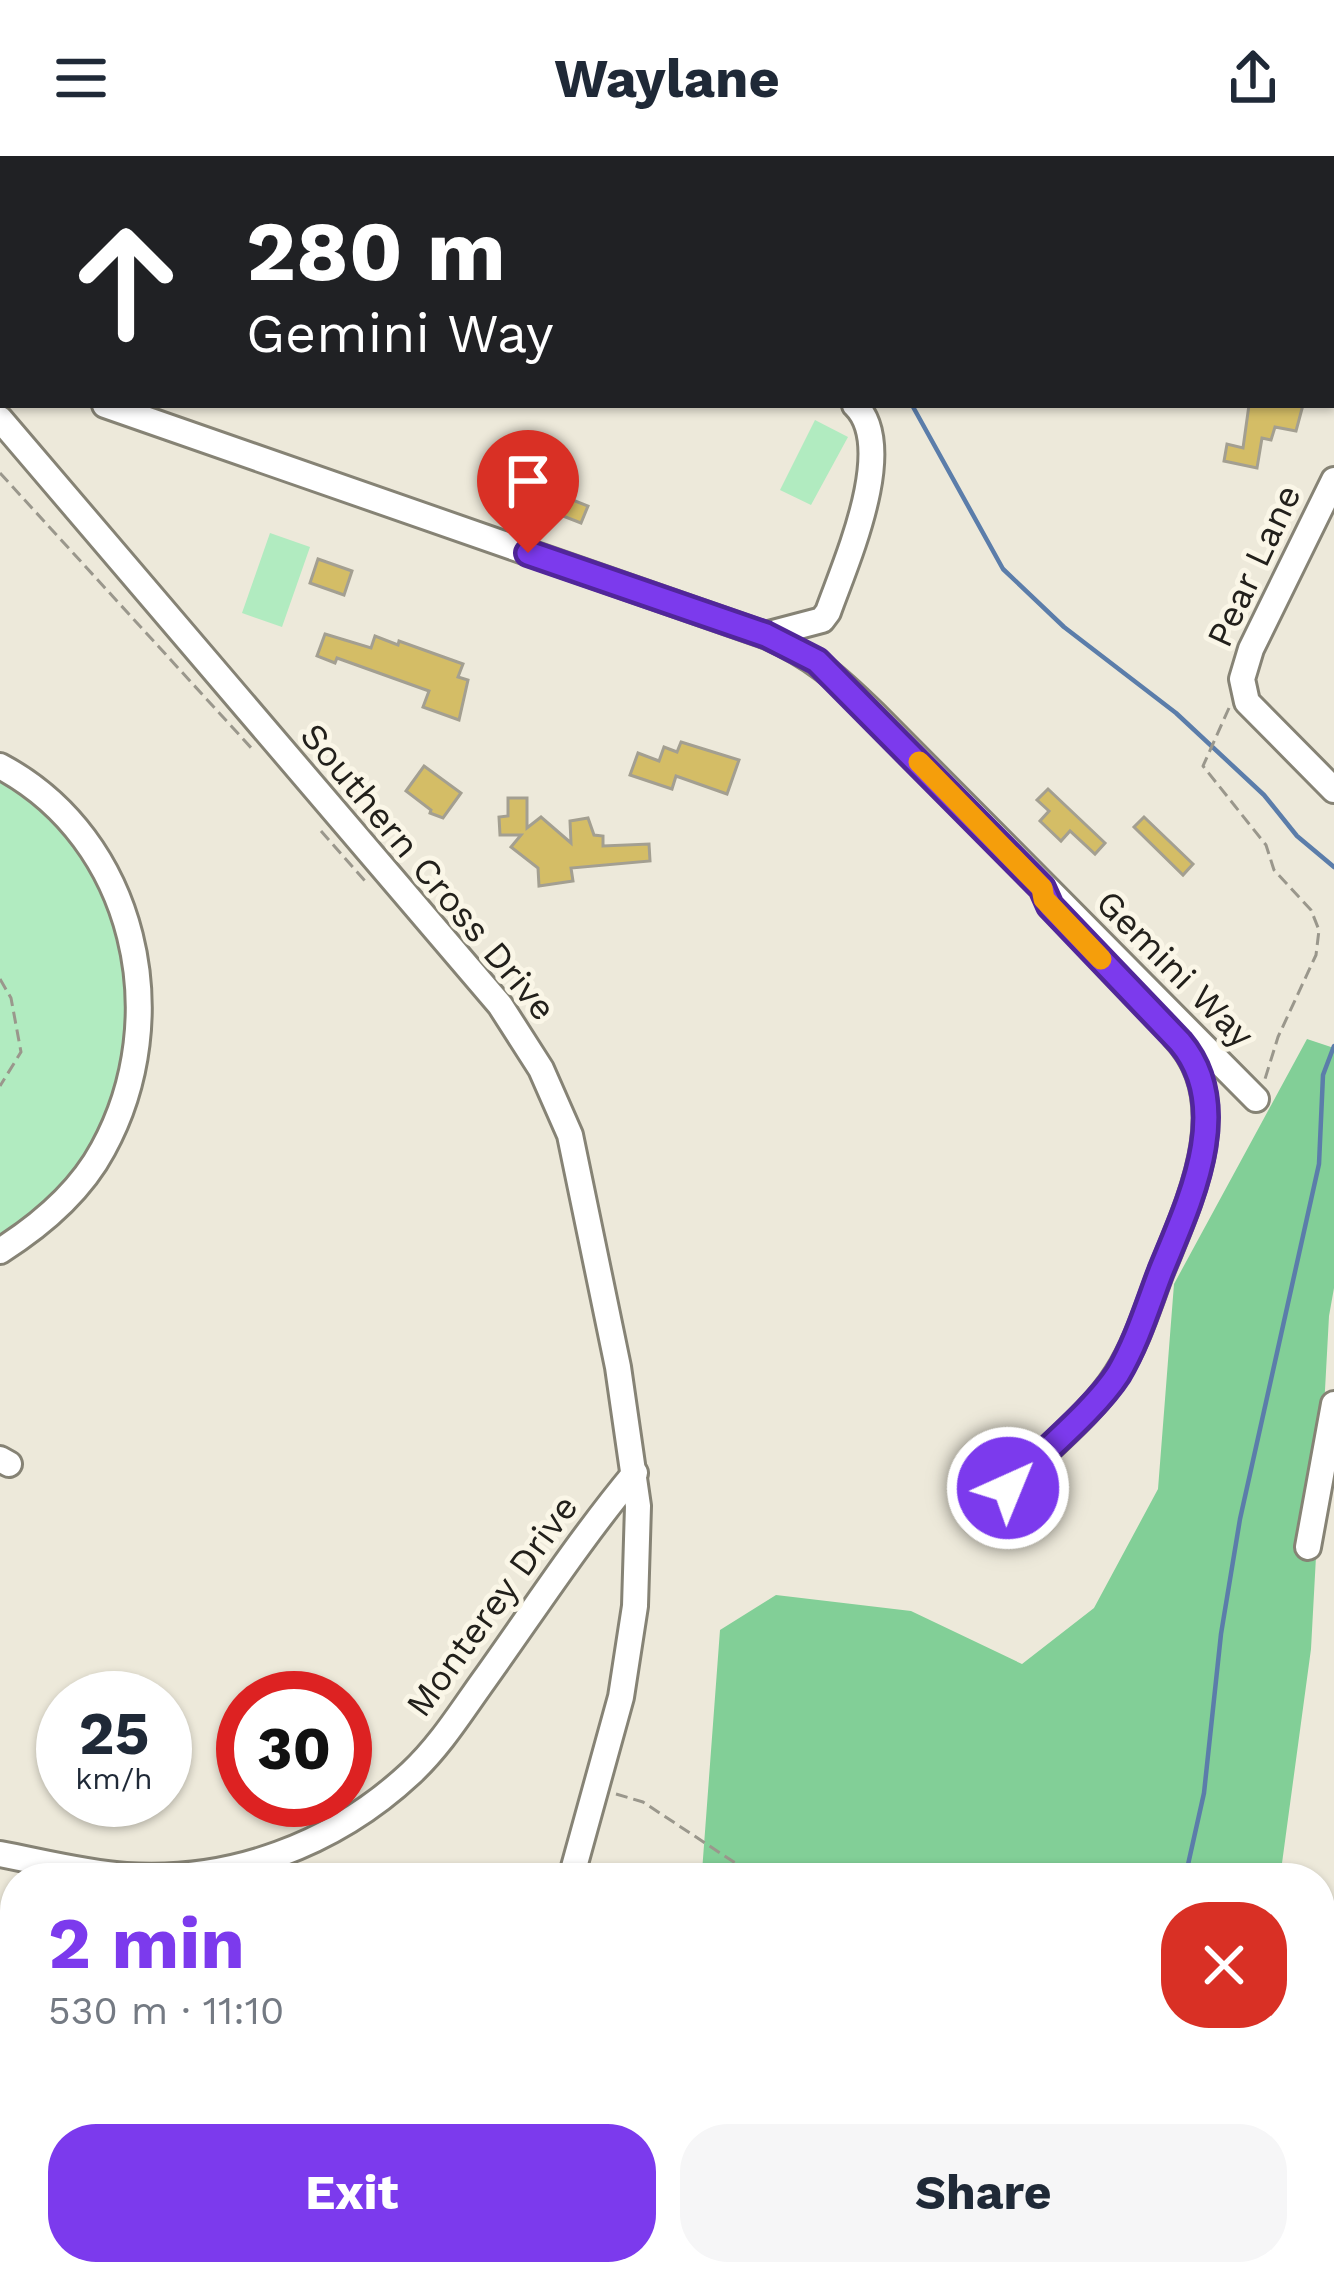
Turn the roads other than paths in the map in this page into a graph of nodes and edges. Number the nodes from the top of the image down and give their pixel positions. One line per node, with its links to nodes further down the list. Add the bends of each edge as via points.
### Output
1 (115, 408): 5 (street, Gemini Way)
2 (857, 408): 5 (street, via 867,422 871,462 828,612)
3 (0, 419): 12 (street, Southern Cross Drive, via 500,1005 533,1055 570,1135)
4 (1334, 480): 7 (street, Pear Lane, via 1242,679 1247,702)
5 (766, 635): 8 (street, Gemini Way, via 826,668)
6 (0, 766): 10 (street, via 67,818 108,874 131,933 140,1008 132,1079 101,1153 34,1230)
7 (1334, 790)
8 (1042, 888): 9 (street, Gemini Way); 13 (street, via 1050,906 1186,1048 1206,1123 1186,1211 1118,1373)
9 (1253, 1096)
10 (0, 1251)
11 (1334, 1404): 14 (street)
12 (635, 1473): 17 (street, Monterey Drive, via 411,1774 297,1849); 18 (street, Southern Cross Drive, via 630,1648)
13 (1008, 1488)
14 (1318, 1532)
15 (0, 1854): 16 (street, Monterey Drive)
16 (52, 1863)
17 (250, 1863)
18 (575, 1863)

